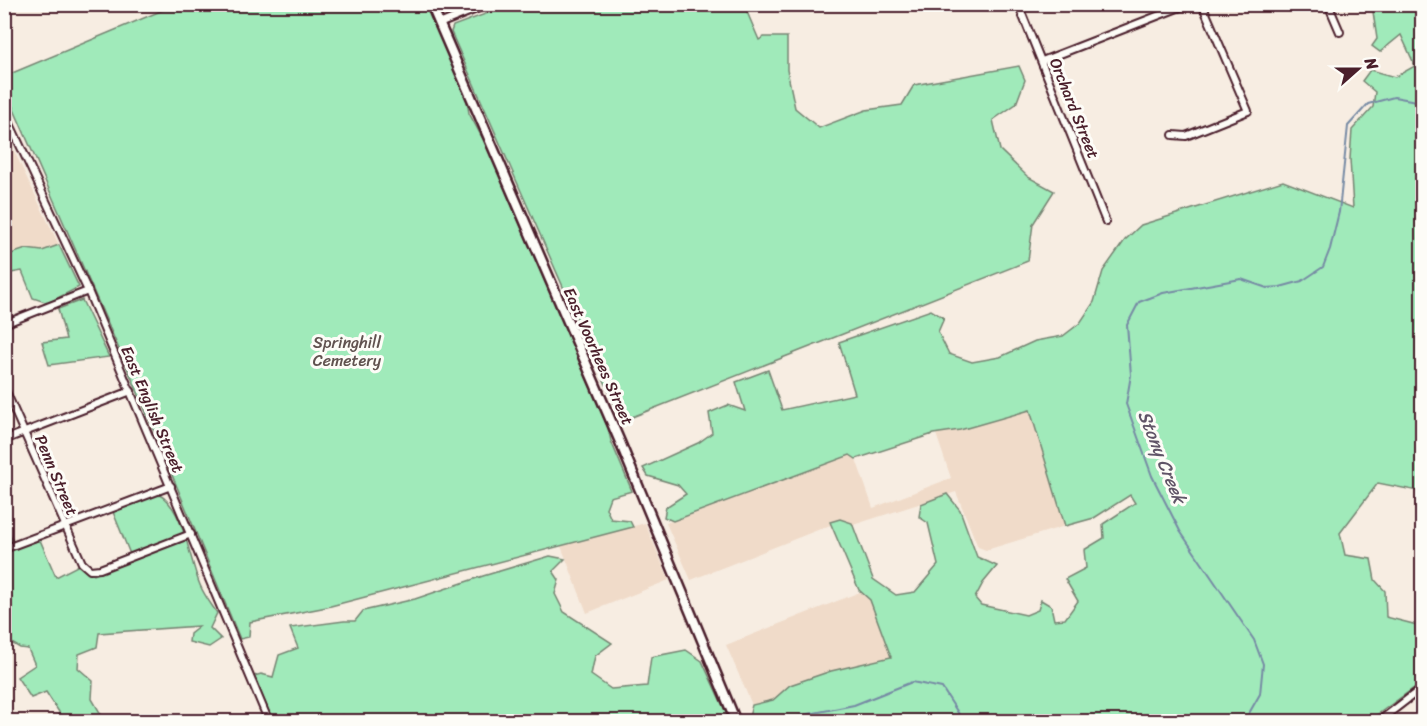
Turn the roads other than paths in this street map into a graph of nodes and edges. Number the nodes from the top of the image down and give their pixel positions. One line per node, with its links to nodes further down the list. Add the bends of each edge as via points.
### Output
1 (431, 4): 7 (main road, East Voorhees Street)
2 (489, 4): 7 (street)
3 (1018, 4): 9 (street, Orchard Street)
4 (1188, 4): 9 (street)
5 (1202, 4): 11 (street, via 1248,111 1186,136)
6 (1328, 4): 8 (street)
7 (439, 24): 25 (main road, East Voorhees Street)
8 (1340, 32)
9 (1042, 61): 12 (street, Orchard Street)
10 (4, 111): 13 (street, East English Street)
11 (1173, 135)
12 (1106, 222)
13 (88, 291): 14 (street); 16 (street, East English Street)
14 (4, 324)
15 (4, 387): 17 (street, Penn Street)
16 (131, 391): 17 (street); 19 (street, East English Street)
17 (24, 433): 18 (street); 20 (street, Penn Street)
18 (4, 440)
19 (171, 486): 20 (street); 21 (street, East English Street)
20 (65, 528): 21 (street, Penn Street, via 81,563 90,570); 22 (street)
21 (191, 534): 24 (street, East English Street)
22 (4, 549)
23 (1422, 688): 26 (street)
24 (269, 722)
25 (736, 722)
26 (1378, 722)

